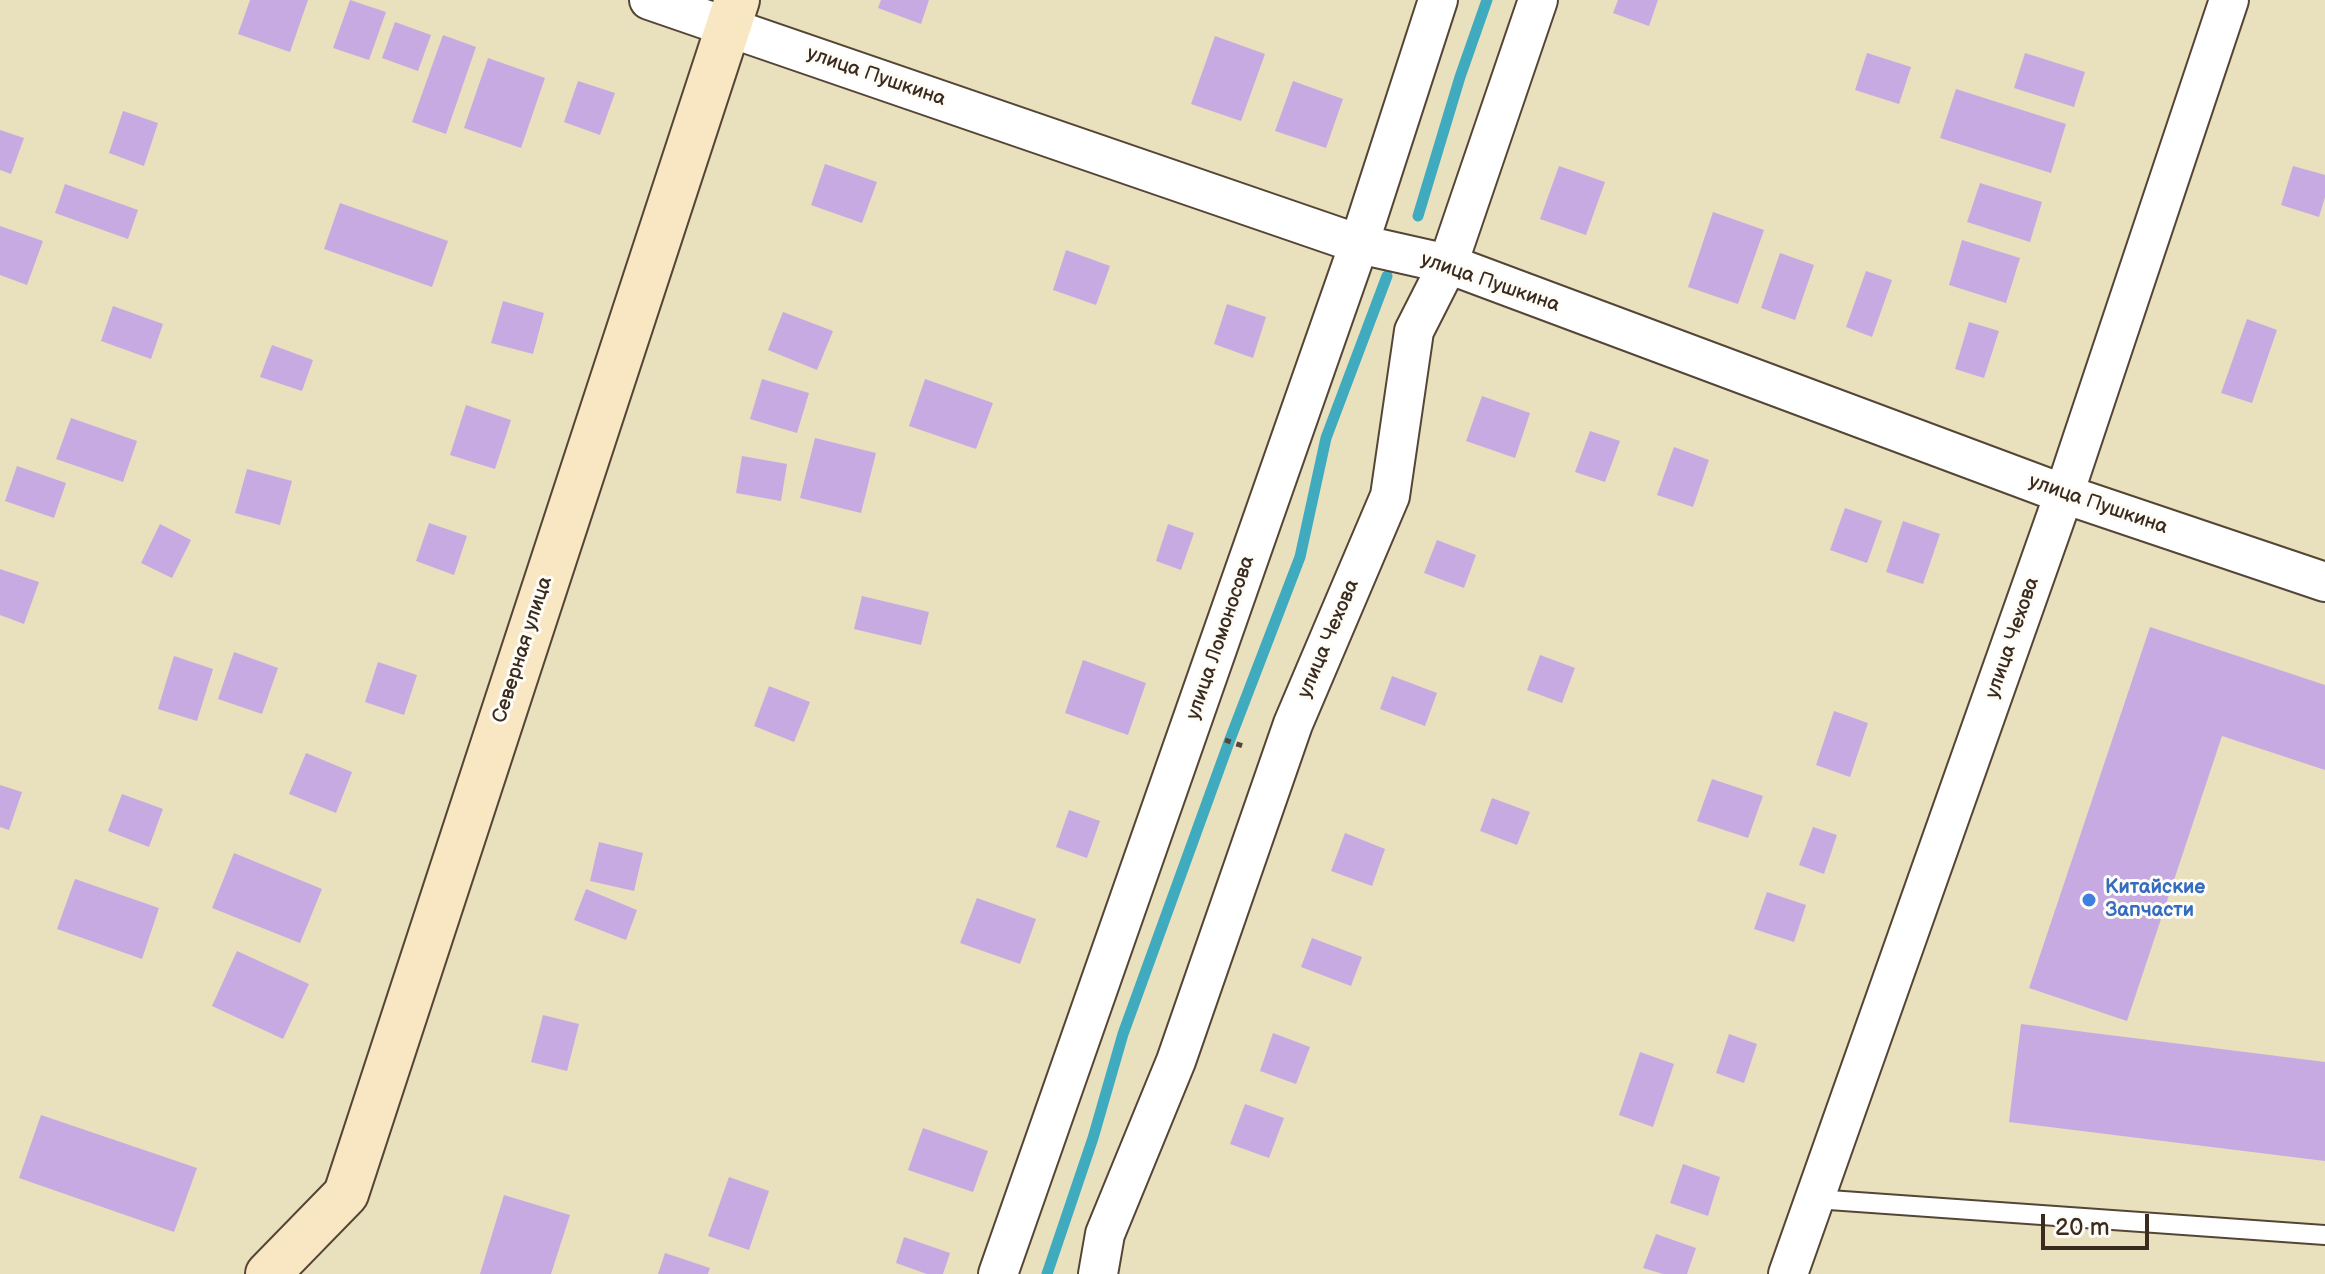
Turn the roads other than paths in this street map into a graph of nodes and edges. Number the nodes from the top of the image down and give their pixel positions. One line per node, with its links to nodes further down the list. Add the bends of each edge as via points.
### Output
1 (649, 0): 5 (street, улица Пушкина)
2 (1438, 0): 6 (street, улица Ломоносова)
3 (1538, 0): 7 (street, улица Чехова)
4 (2229, 0): 8 (street, улица Чехова)
5 (733, 13): 6 (street, улица Пушкина); 12 (main road, Северная улица, via 346,1194)
6 (1359, 244): 7 (street, улица Пушкина); 13 (street, улица Ломоносова)
7 (1448, 264): 8 (street, улица Пушкина); 14 (street, улица Чехова, via 1414,331 1390,496 1293,724 1176,1061 1105,1234)
8 (2064, 494): 9 (street, улица Пушкина); 10 (street, улица Чехова)
9 (2325, 582)
10 (1815, 1199): 11 (lane); 15 (street, улица Чехова)
11 (2325, 1235)
12 (268, 1274)
13 (998, 1274)
14 (1098, 1274)
15 (1788, 1274)

